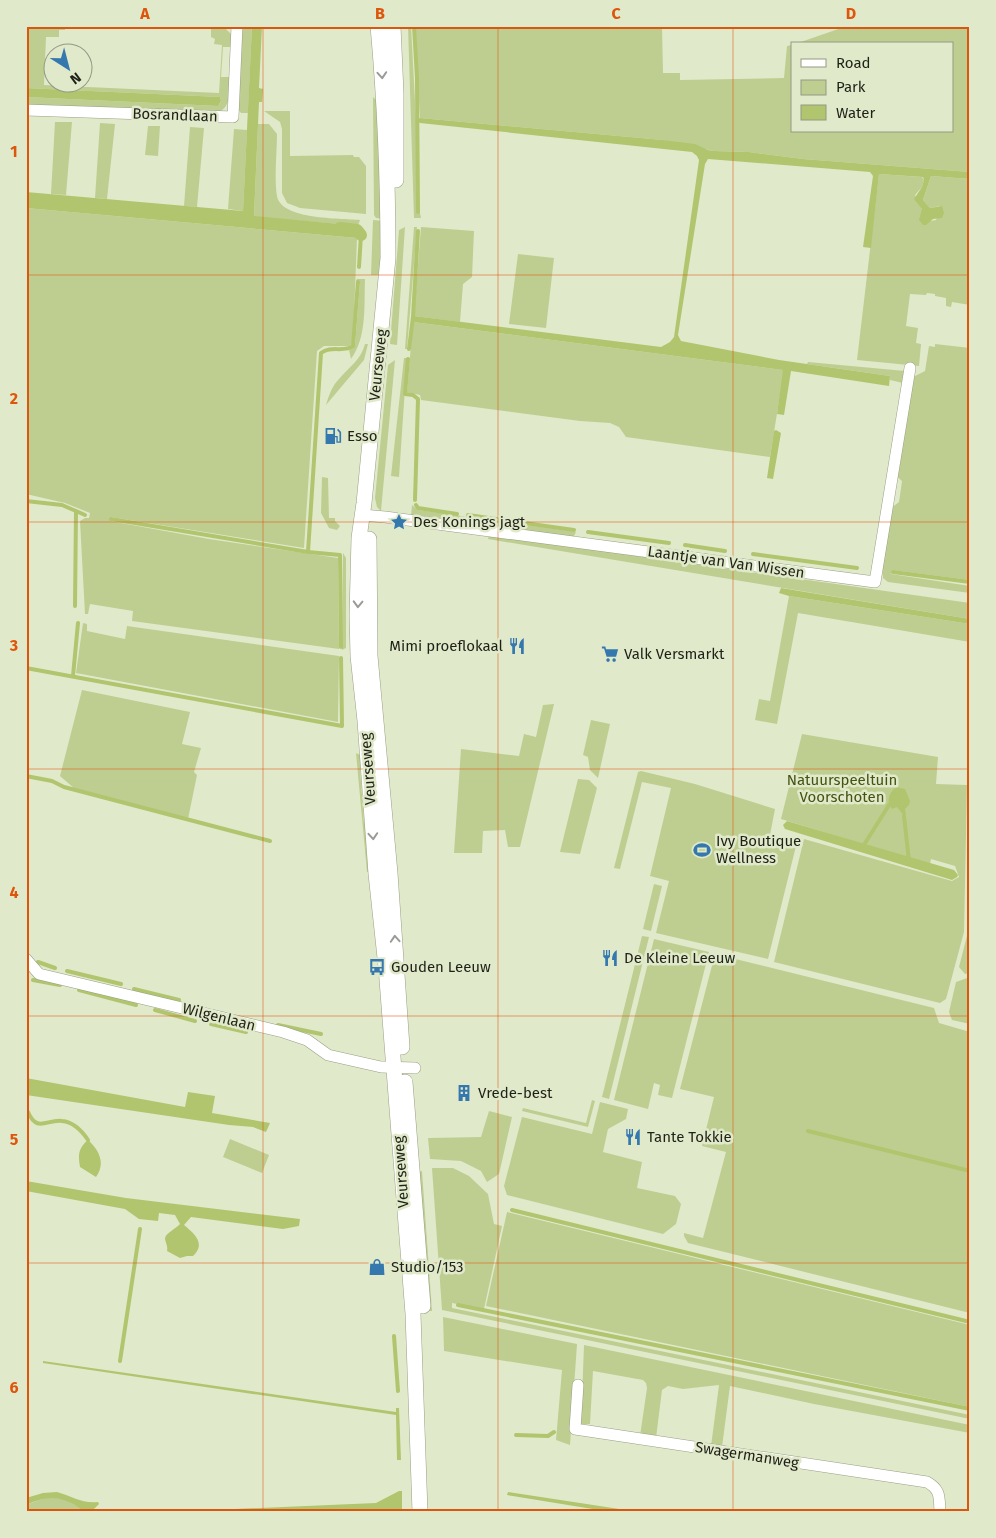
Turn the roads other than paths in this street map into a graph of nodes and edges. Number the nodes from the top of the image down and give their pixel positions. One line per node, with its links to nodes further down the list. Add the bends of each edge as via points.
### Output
1 (237, 26): 4 (street, Bosrandlaan, via 233,118)
2 (378, 26): 6 (main road, Veurseweg, one-way to 6, via 388,258)
3 (393, 26): 6 (main road, Veurseweg, via 394,260)
4 (26, 110)
5 (910, 368): 6 (street, Laantje van Van Wissen, via 875,582)
6 (366, 516): 8 (main road, Veurseweg, via 364,538 370,656)
7 (26, 958): 8 (street, Wilgenlaan, via 39,974 283,1032 307,1040 328,1055 381,1067)
8 (404, 1067): 10 (main road, Veurseweg); 11 (main road, Veurseweg, via 423,1314)
9 (578, 1385): 12 (street, Swagermanweg, via 575,1429 927,1482 935,1487 939,1496)
10 (420, 1512)
11 (430, 1512)
12 (940, 1512)

